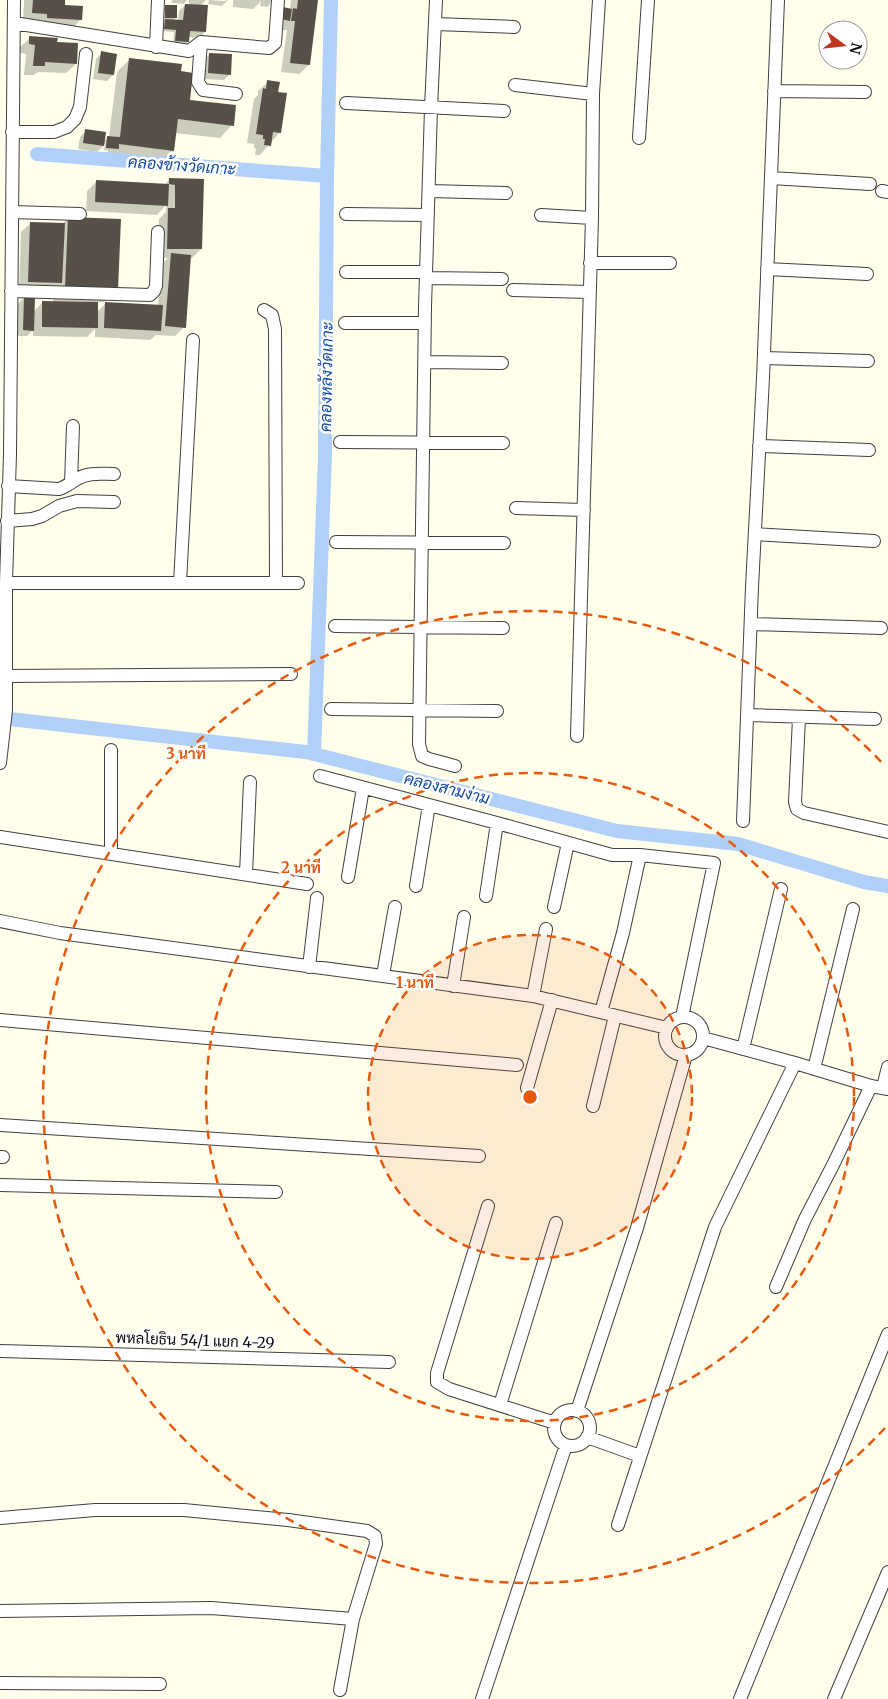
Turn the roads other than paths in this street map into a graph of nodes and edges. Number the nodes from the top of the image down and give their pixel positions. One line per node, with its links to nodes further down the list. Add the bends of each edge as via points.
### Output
1 (14, 0): 8 (street)
2 (158, 0): 12 (street)
3 (278, 0): 11 (street, via 274,43 269,48)
4 (436, 0): 9 (street)
5 (599, 0): 18 (street)
6 (648, 0): 23 (street)
7 (778, 0): 15 (street)
8 (14, 22): 12 (street); 22 (street)
9 (436, 24): 10 (street); 20 (street)
10 (514, 27)
11 (201, 42): 12 (street, via 189,51); 17 (street, via 198,82 203,90)
12 (156, 47)
13 (86, 54): 22 (street, via 80,107 75,119 67,127 54,132)
14 (515, 85): 18 (street)
15 (774, 91): 16 (street); 24 (street)
16 (865, 92)
17 (236, 94)
18 (593, 94): 34 (street)
19 (346, 103): 20 (street)
20 (431, 108): 21 (street); 27 (street)
21 (504, 111)
22 (12, 132): 25 (street)
23 (639, 138)
24 (770, 178): 26 (street); 40 (street)
25 (6, 184): 29 (street)
26 (870, 184)
27 (429, 191): 28 (street); 32 (street)
28 (506, 193)
29 (12, 212): 30 (street); 36 (street)
30 (80, 214)
31 (346, 214): 32 (street)
32 (428, 215): 43 (street)
33 (541, 215): 34 (street)
34 (592, 218): 38 (street)
35 (158, 232): 46 (street, via 156,286 150,295)
36 (6, 236): 37 (street)
37 (5, 253): 46 (street)
38 (590, 263): 39 (street); 47 (street)
39 (670, 263)
40 (767, 269): 42 (street); 52 (street)
41 (346, 272): 43 (street)
42 (868, 274)
43 (426, 275): 44 (street); 50 (street)
44 (502, 279)
45 (513, 290): 47 (street)
46 (11, 291): 56 (street)
47 (589, 292): 69 (street)
48 (264, 310): 78 (street, via 272,315 275,329)
49 (345, 322): 50 (street)
50 (425, 323): 54 (street)
51 (193, 340): 77 (street)
52 (764, 358): 53 (street); 61 (street)
53 (868, 361)
54 (425, 362): 55 (street); 59 (street)
55 (502, 363)
56 (5, 392): 63 (street)
57 (73, 426): 65 (street)
58 (340, 442): 59 (street)
59 (424, 443): 60 (street); 74 (street)
60 (503, 443)
61 (759, 446): 62 (street); 71 (street)
62 (868, 450)
63 (5, 455): 66 (street)
64 (114, 474): 65 (street, via 86,474)
65 (71, 483): 66 (street, via 58,489)
66 (8, 486): 70 (street)
67 (114, 502): 70 (street, via 77,501 32,519)
68 (516, 508): 69 (street)
69 (584, 510): 95 (street)
70 (7, 521): 76 (street)
71 (755, 534): 72 (street); 81 (street)
72 (874, 541)
73 (336, 542): 74 (street)
74 (423, 542): 75 (street); 83 (street)
75 (504, 543)
76 (6, 583): 77 (street); 80 (street)
77 (180, 583): 78 (street)
78 (276, 583): 79 (street)
79 (298, 583)
80 (3, 598): 86 (street)
81 (751, 624): 85 (street); 92 (street)
82 (335, 626): 83 (street)
83 (422, 626): 84 (street); 90 (street)
84 (503, 628)
85 (881, 628)
86 (3, 660): 88 (street)
87 (291, 674): 88 (street)
88 (6, 676): 97 (street)
89 (331, 709): 90 (street)
90 (420, 710): 91 (street); 98 (street, via 422,756)
91 (497, 711)
92 (747, 715): 93 (street); 103 (street)
93 (799, 718): 94 (street); 105 (street, via 795,802 798,808 804,813)
94 (875, 719)
95 (577, 736)
96 (111, 750): 108 (street)
97 (0, 763)
98 (455, 766)
99 (320, 776): 101 (street)
100 (250, 782): 110 (street)
101 (362, 788): 102 (street); 111 (street)
102 (429, 805): 104 (street); 113 (street)
103 (743, 820)
104 (497, 822): 107 (street); 115 (street)
105 (888, 832)
106 (0, 837): 108 (street)
107 (568, 843): 109 (street, via 612,855); 118 (street)
108 (111, 853): 110 (street)
109 (640, 855): 128 (street, via 623,934); 130 (street, via 714,864)
110 (246, 874): 112 (street)
111 (348, 877)
112 (307, 884)
113 (416, 886)
114 (780, 889): 134 (street)
115 (486, 896)
116 (317, 898): 123 (street)
117 (395, 907): 124 (street)
118 (554, 907)
119 (853, 909): 139 (street)
120 (464, 917): 125 (street)
121 (0, 921): 123 (street, via 60,933)
122 (546, 929): 126 (street)
123 (308, 967): 124 (street)
124 (383, 975): 125 (street)
125 (454, 986): 126 (street)
126 (532, 996): 127 (street)
127 (552, 1000): 128 (street); 141 (street)
128 (601, 1012): 129 (street)
129 (615, 1016): 132 (street); 142 (street)
130 (682, 1016): 132 (street); 133 (street, via 700,1024)
131 (0, 1020): 137 (street)
132 (667, 1028): 135 (street, via 665,1038 669,1047)
133 (702, 1038): 134 (street); 135 (street, via 696,1051)
134 (743, 1049): 136 (street)
135 (686, 1055): 154 (street, via 637,1228)
136 (796, 1063): 139 (street); 158 (street, via 715,1228)
137 (517, 1065)
138 (888, 1067): 140 (street)
139 (814, 1069): 140 (street)
140 (881, 1087): 149 (street, via 805,1219)
141 (527, 1088)
142 (593, 1106)
143 (0, 1126): 144 (street)
144 (479, 1156)
145 (0, 1185): 146 (street)
146 (276, 1192)
147 (488, 1206): 153 (street, via 437,1373 437,1382)
148 (556, 1223): 153 (street)
149 (776, 1286)
150 (888, 1334): 168 (street)
151 (0, 1351): 152 (street, พหลโยธิน 54/1 แยก 4-29)
152 (389, 1362)
153 (500, 1405): 155 (street)
154 (578, 1412): 155 (street, via 561,1414); 156 (street, via 587,1419)
155 (555, 1423): 157 (street, via 557,1439)
156 (587, 1437): 157 (street, via 578,1445); 158 (street)
157 (566, 1445): 167 (street)
158 (640, 1456): 160 (street)
159 (0, 1518): 163 (street, via 95,1510 184,1510 367,1531 375,1536 376,1544)
160 (618, 1526)
161 (888, 1572): 169 (street)
162 (0, 1611): 163 (street, via 211,1608)
163 (353, 1618): 166 (street)
164 (0, 1683): 165 (street)
165 (160, 1684)
166 (340, 1690)
167 (482, 1699)
168 (740, 1699)
169 (834, 1699)

